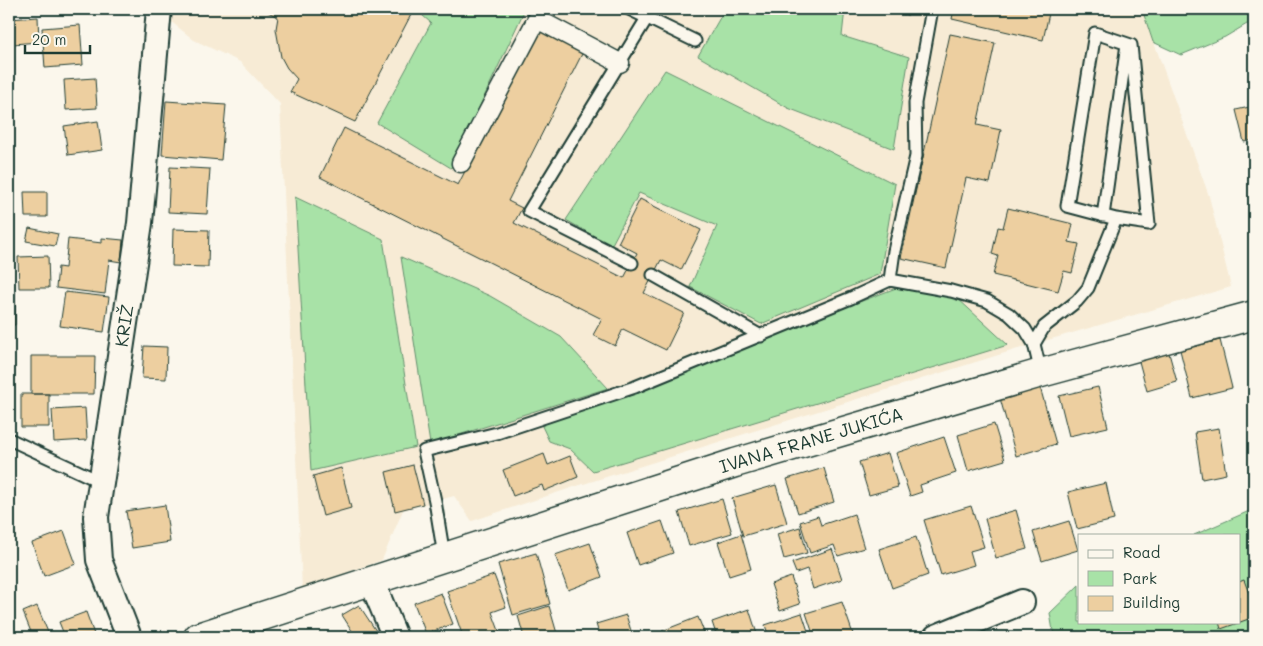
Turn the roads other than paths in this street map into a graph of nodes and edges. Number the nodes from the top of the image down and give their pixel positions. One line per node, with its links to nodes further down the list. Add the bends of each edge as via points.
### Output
1 (160, 9): 19 (street, KRIŽ, via 140,223)
2 (629, 9): 4 (lane)
3 (932, 9): 13 (lane, via 915,103 916,156)
4 (647, 18): 5 (lane); 7 (lane)
5 (694, 41)
6 (1127, 43): 9 (lane); 9 (lane, via 1095,33 1067,206); 10 (lane, via 1131,45 1149,224)
7 (620, 63): 8 (street, via 537,19); 11 (lane, via 528,211)
8 (461, 163)
9 (1103, 216): 10 (lane)
10 (1116, 219): 16 (lane, via 1088,288 1044,327)
11 (632, 263)
12 (653, 275): 15 (lane)
13 (890, 280): 15 (lane); 16 (lane, via 987,301 1009,314 1025,329)
14 (1254, 315): 17 (street, IVANA FRANE JUKIĆA)
15 (761, 336): 20 (lane, via 635,387 497,433 424,451)
16 (1034, 344): 17 (lane)
17 (1041, 373): 20 (street, IVANA FRANE JUKIĆA, via 735,463)
18 (9, 439): 19 (lane)
19 (101, 482): 23 (street, KRIŽ, via 96,517 99,560)
20 (444, 556): 21 (street, IVANA FRANE JUKIĆA)
21 (372, 582): 24 (street, IVANA FRANE JUKIĆA); 25 (street)
22 (1022, 602): 26 (street)
23 (129, 637)
24 (198, 637)
25 (395, 637)
26 (936, 637)

